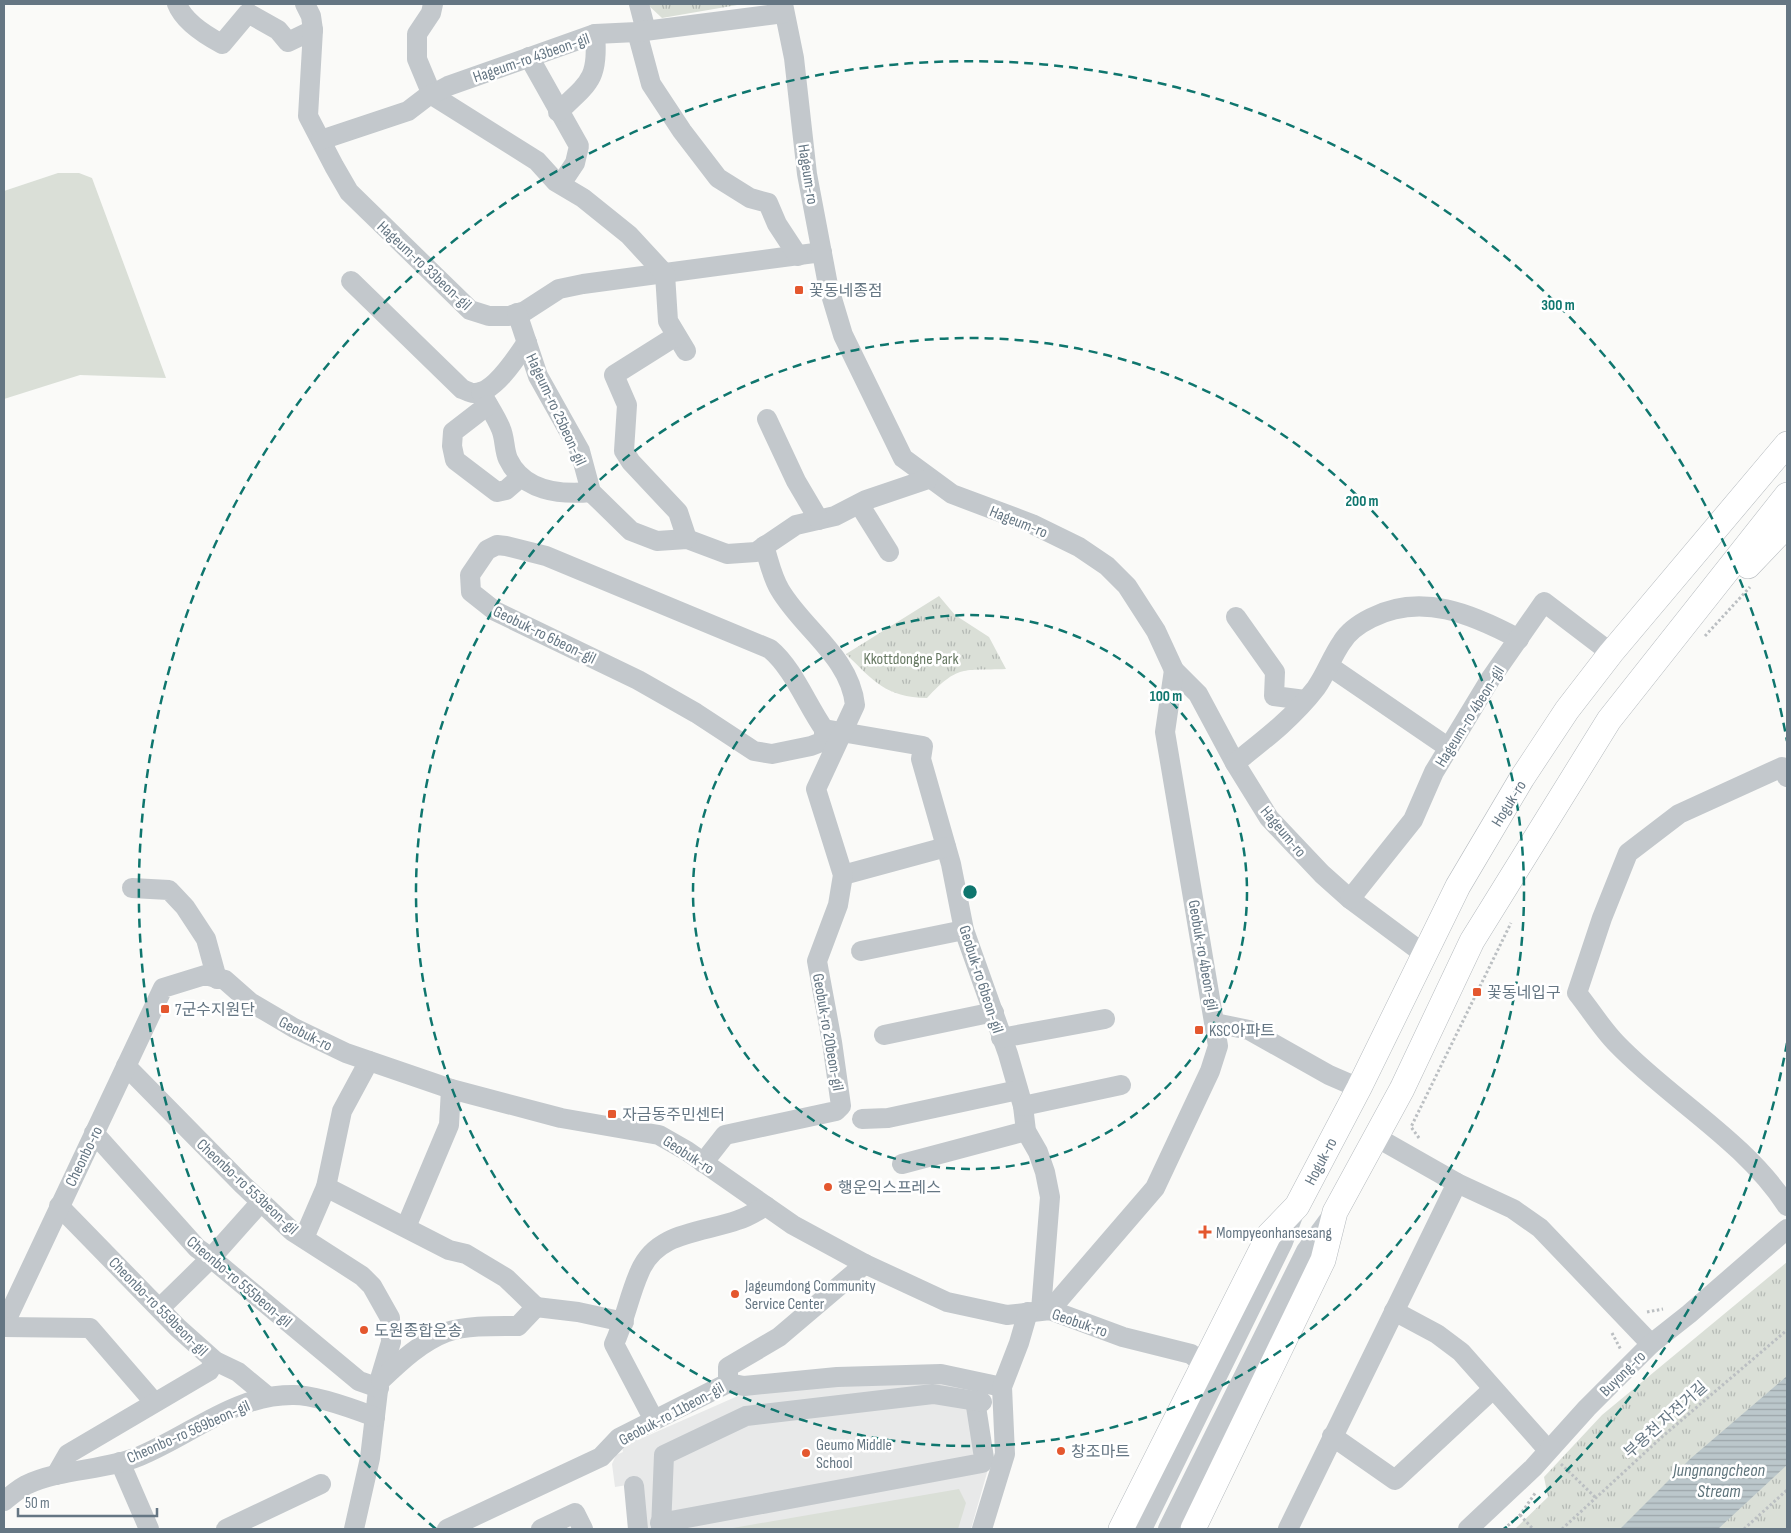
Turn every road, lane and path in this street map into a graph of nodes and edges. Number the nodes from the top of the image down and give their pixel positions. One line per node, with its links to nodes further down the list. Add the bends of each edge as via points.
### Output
1 (177, 4): 6 (street, via 204,34 222,44 248,13 278,30 288,42)
2 (305, 4): 6 (street, Hageum-ro 33beon-gil)
3 (433, 4): 10 (street, via 432,13 417,34 417,59)
4 (639, 4): 7 (street)
5 (783, 9): 7 (street, Hageum-ro 43beon-gil); 14 (street, Hageum-ro, via 794,58 807,174)
6 (313, 30): 12 (street, Hageum-ro 33beon-gil, via 308,116)
7 (642, 32): 8 (street, Hageum-ro 43beon-gil); 15 (street, via 651,84 682,131 718,178 750,198 768,203 777,224)
8 (595, 34): 9 (street, Hageum-ro 43beon-gil); 11 (street, via 597,59 589,84)
9 (529, 57): 10 (street, Hageum-ro 43beon-gil); 11 (street)
10 (432, 94): 12 (street, Hageum-ro 43beon-gil, via 408,110); 13 (street, via 537,161)
11 (558, 112): 13 (street, via 580,146 575,163)
12 (321, 140): 18 (street, Hageum-ro 33beon-gil, via 349,192 450,293 470,310 490,316)
13 (561, 184): 16 (street, via 628,235)
14 (822, 252): 15 (street, Hageum-ro 33beon-gil); 24 (street, Hageum-ro, via 843,335 902,458)
15 (798, 256): 16 (street, Hageum-ro 33beon-gil)
16 (664, 274): 18 (street, Hageum-ro 33beon-gil, via 559,290); 30 (street, via 668,321 681,343 614,375 628,405 624,451 678,512)
17 (351, 281): 20 (street, via 462,389)
18 (518, 314): 19 (street, Hageum-ro 25beon-gil)
19 (527, 342): 20 (street); 25 (street, Hageum-ro 25beon-gil, via 538,376 580,451)
20 (484, 398): 23 (street, via 502,430 508,458); 23 (street, via 453,432 455,460 496,492 506,490)
21 (767, 419): 28 (street, via 796,481)
22 (1787, 444): 36 (main road, Hoguk-ro)
23 (521, 477): 25 (street, via 541,488 570,494)
24 (928, 478): 27 (street, Hageum-ro 25beon-gil); 38 (street, Hageum-ro, via 952,494 1032,524 1079,547 1107,566 1127,586 1156,631)
25 (591, 492): 30 (street, Hageum-ro 25beon-gil, via 630,531 657,541)
26 (1787, 496): 34 (main road)
27 (859, 504): 28 (street, Hageum-ro 25beon-gil); 32 (street)
28 (819, 520): 31 (street, Hageum-ro 25beon-gil, via 796,525)
29 (1787, 525): 34 (main road)
30 (687, 539): 31 (street, Hageum-ro 25beon-gil, via 727,554 756,552)
31 (764, 546): 41 (street, Geobuk-ro 20beon-gil, via 780,590 847,675 855,705)
32 (889, 552)
33 (1236, 618): 39 (street, via 1275,672 1274,696)
34 (1679, 631): 67 (main road, via 1609,720 1472,941)
35 (1518, 639): 36 (street, Hageum-ro 4beon-gil, via 1544,602); 37 (street, via 1484,620 1429,605 1389,609 1362,623 1342,640); 42 (street, Hageum-ro 4beon-gil)
36 (1610, 653): 51 (main road, Hoguk-ro, via 1567,710 1518,786 1458,886)
37 (1329, 666): 39 (street); 42 (street)
38 (1174, 670): 43 (street, Hageum-ro, via 1198,694); 55 (street, Geobuk-ro 4beon-gil, via 1165,732)
39 (1305, 700): 43 (street, via 1286,723)
40 (824, 729): 40 (street, Geobuk-ro 6beon-gil, via 824,741 811,746 772,754 754,751 638,680 494,611 471,592 470,575 487,550 497,545 538,554 770,649 782,659); 41 (street, Geobuk-ro 6beon-gil)
41 (844, 733): 45 (street, Geobuk-ro 6beon-gil, via 923,746 921,759); 46 (street, Geobuk-ro 20beon-gil, via 816,789)
42 (1449, 748): 48 (street, Hageum-ro 4beon-gil, via 1434,772 1413,820)
43 (1235, 763): 48 (street, Hageum-ro, via 1269,818)
44 (1787, 777): 76 (street, via 1782,767 1679,814 1628,853 1577,993 1616,1044 1770,1182)
45 (946, 847): 46 (street); 49 (street, Geobuk-ro 6beon-gil)
46 (843, 875): 68 (street, Geobuk-ro 20beon-gil, via 838,905 817,961 841,1106 836,1111 725,1135)
47 (132, 888): 52 (street, via 169,890 185,907 206,939)
48 (1350, 899): 51 (street, Hageum-ro)
49 (964, 930): 50 (street); 53 (street, Geobuk-ro 6beon-gil)
50 (861, 951)
51 (1424, 954): 61 (main road, Hoguk-ro)
52 (217, 978): 58 (street, Geobuk-ro, via 225,980 250,1002 294,1028); 59 (street, Cheonbo-ro, via 205,975 163,988)
53 (994, 1012): 56 (street); 57 (street, Geobuk-ro 6beon-gil)
54 (1105, 1019): 57 (street)
55 (1215, 1023): 61 (street, via 1249,1030); 85 (street, Geobuk-ro 4beon-gil, via 1218,1046 1210,1071 1155,1188)
56 (884, 1035)
57 (1002, 1038): 63 (street, Geobuk-ro 6beon-gil)
58 (368, 1061): 62 (street, Geobuk-ro); 71 (street, via 342,1111)
59 (126, 1066): 66 (street, Cheonbo-ro); 72 (street, Cheonbo-ro 553beon-gil)
60 (1121, 1085): 63 (street)
61 (1359, 1088): 75 (main road, Hoguk-ro)
62 (452, 1089): 68 (street, Geobuk-ro, via 561,1118 659,1134); 78 (street, via 449,1125)
63 (1020, 1098): 64 (street); 65 (street, Geobuk-ro 6beon-gil)
64 (862, 1119)
65 (1026, 1131): 69 (street); 85 (street, Geobuk-ro 6beon-gil, via 1038,1152 1050,1197)
66 (94, 1133): 73 (street, Cheonbo-ro); 81 (street, Cheonbo-ro 555beon-gil, via 197,1248)
67 (1376, 1137): 70 (street); 77 (main road)
68 (704, 1163): 74 (street, Geobuk-ro)
69 (902, 1164)
70 (1457, 1183): 86 (street); 91 (street, via 1513,1209 1540,1228)
71 (326, 1187): 78 (street); 80 (street)
72 (261, 1202): 80 (street, Cheonbo-ro 553beon-gil); 81 (street)
73 (58, 1206): 84 (street, Cheonbo-ro 559beon-gil); 88 (street, Cheonbo-ro)
74 (766, 1206): 82 (street, Geobuk-ro, via 793,1225); 87 (street, via 739,1220 681,1235 658,1247 640,1270)
75 (1297, 1206): 94 (main road, Hoguk-ro, via 1269,1235); 124 (street, Hoguk-ro, via 1283,1242)
76 (1787, 1206)
77 (1335, 1212): 125 (street, via 1306,1251); 126 (main road, via 1324,1260)
78 (406, 1227): 83 (street, via 449,1250 466,1254 506,1278)
79 (1787, 1228): 91 (street, Buyong-ro)
80 (304, 1238): 96 (street, Cheonbo-ro 553beon-gil, via 362,1276 382,1301 390,1318 391,1342)
81 (211, 1258): 84 (street); 96 (street, Cheonbo-ro 555beon-gil, via 359,1382)
82 (865, 1264): 85 (street, Geobuk-ro, via 947,1302 1007,1315); 95 (street, Geobuk-ro 11beon-gil, via 779,1337 728,1366)
83 (536, 1307): 87 (street); 96 (street, via 518,1326 448,1332 409,1353)
84 (160, 1308): 93 (street, Cheonbo-ro 559beon-gil)
85 (1040, 1311): 94 (street, Geobuk-ro, via 1191,1354); 97 (street, via 1019,1343)
86 (1394, 1311): 98 (street, via 1437,1334 1460,1352); 103 (street)
87 (624, 1322): 102 (street, via 614,1344)
88 (4, 1326): 100 (street, via 90,1328)
89 (1607, 1326): 92 (path)
90 (1787, 1330): 111 (path, 부용천 자전거길)
91 (1651, 1344): 104 (street, Buyong-ro)
92 (1622, 1352)
93 (215, 1361): 99 (street, Cheonbo-ro 559beon-gil, via 238,1372); 100 (street, via 209,1371)
94 (1203, 1364): 123 (main road, Hoguk-ro)
95 (728, 1383): 97 (street, via 744,1386 837,1377 941,1374); 102 (street, Geobuk-ro 11beon-gil)
96 (379, 1385): 101 (street, Cheonbo-ro 553beon-gil)
97 (1002, 1387): 122 (street, via 1005,1454)
98 (1493, 1389): 103 (street, via 1394,1480); 104 (street)
99 (267, 1396): 101 (street, Cheonbo-ro 569beon-gil, via 296,1394); 105 (street, Cheonbo-ro 569beon-gil, via 217,1415 140,1456)
100 (154, 1402): 106 (street, via 68,1454)
101 (375, 1417): 117 (street, Cheonbo-ro 553beon-gil, via 370,1458)
102 (654, 1420): 118 (street, Geobuk-ro 11beon-gil, via 619,1438 600,1457)
103 (1332, 1436): 127 (street)
104 (1552, 1454): 111 (path); 128 (street, Buyong-ro)
105 (120, 1462): 106 (street, Cheonbo-ro 569beon-gil); 115 (street)
106 (56, 1474): 112 (street, Cheonbo-ro 569beon-gil, via 25,1486)
107 (321, 1484): 116 (street)
108 (634, 1486): 121 (street)
109 (1537, 1489): 113 (path)
110 (1787, 1490): 132 (path)
111 (1596, 1498): 131 (path, 부용천 자전거길)
112 (4, 1501)
113 (1520, 1515): 129 (path); 130 (path)
114 (660, 1526): 114 (street, via 664,1455 746,1416 933,1394 978,1401 982,1463)
115 (149, 1529)
116 (226, 1529)
117 (354, 1529)
118 (447, 1529)
119 (541, 1529): 120 (street, via 575,1513)
120 (583, 1529)
121 (638, 1529)
122 (982, 1529)
123 (1121, 1529)
124 (1142, 1529)
125 (1168, 1529)
126 (1193, 1529)
127 (1288, 1529)
128 (1468, 1529)
129 (1504, 1529)
130 (1533, 1529)
131 (1562, 1529)
132 (1744, 1529)

